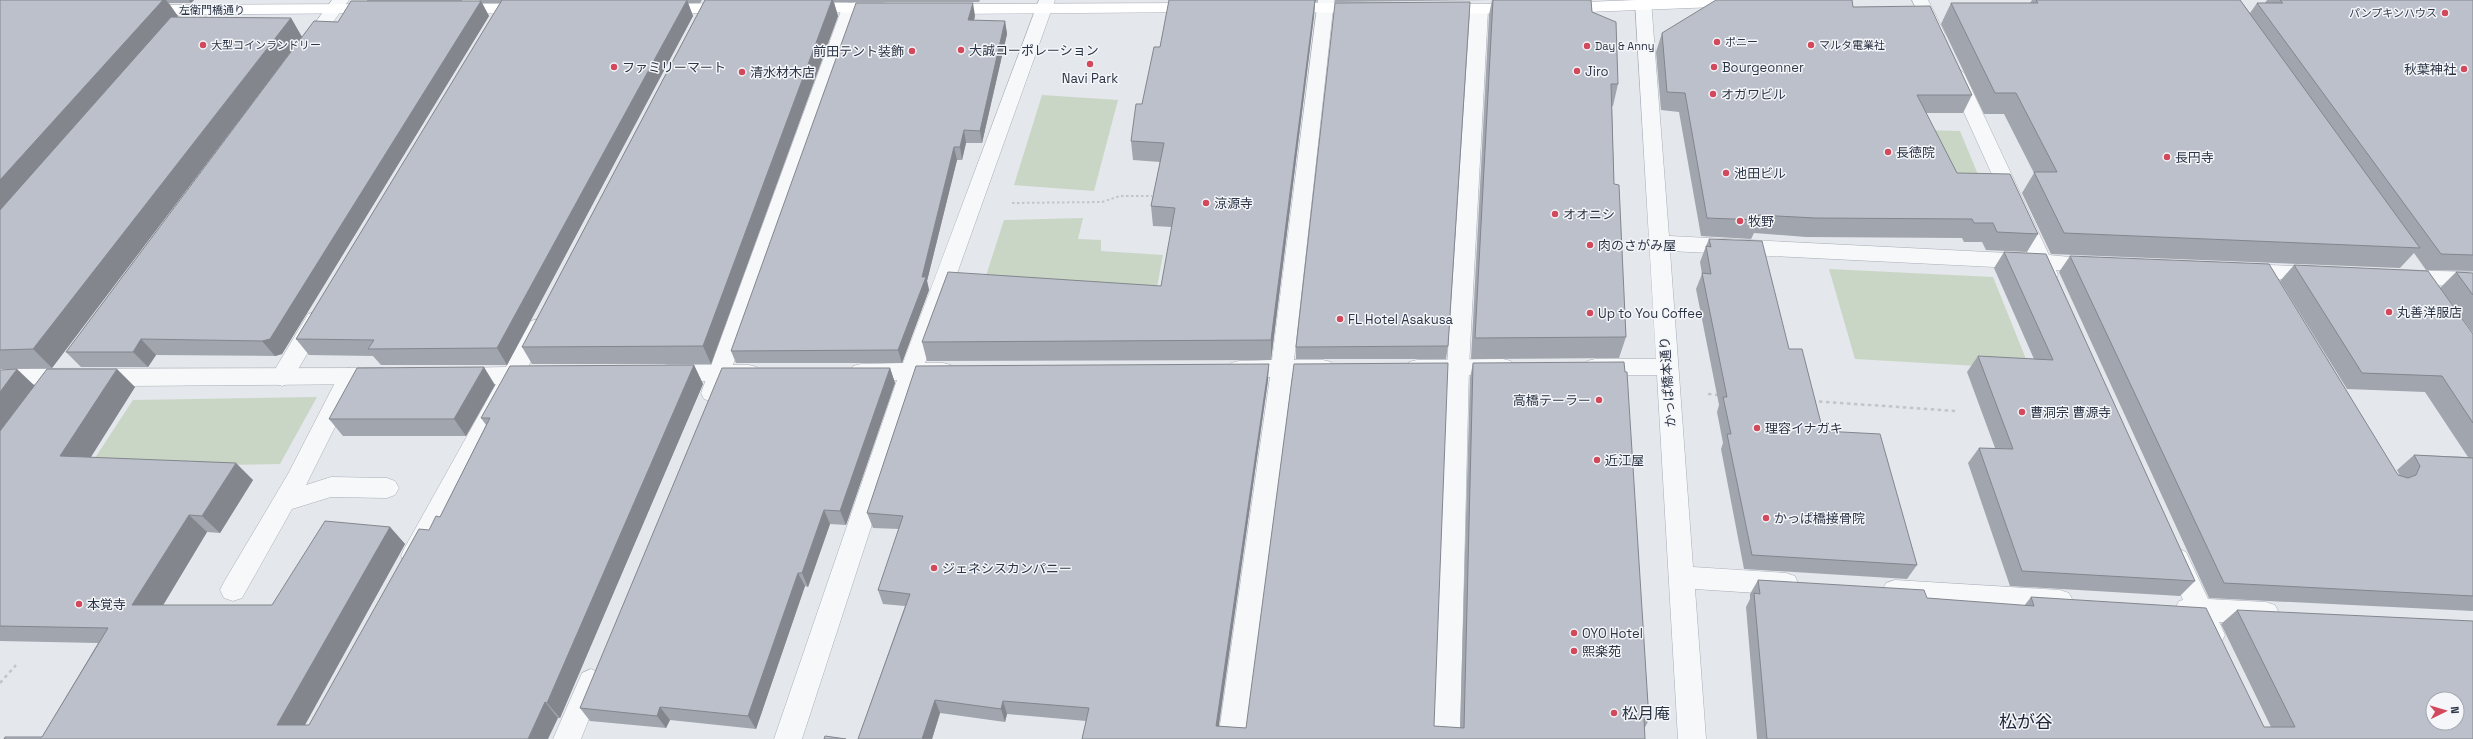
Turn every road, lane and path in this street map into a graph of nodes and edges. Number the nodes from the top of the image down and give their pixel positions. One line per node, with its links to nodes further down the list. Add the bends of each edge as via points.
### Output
1 (1767, 0): 3 (street)
2 (1920, 0): 34 (street)
3 (1644, 3): 25 (street); 32 (street, かっぱ橋本通り)
4 (708, 4): 10 (street); 21 (street); 27 (street)
5 (1046, 4): 14 (street); 15 (street); 31 (street)
6 (1326, 4): 16 (street); 22 (street); 50 (street)
7 (337, 5): 17 (street, 左衛門橋通り); 24 (street, 左衛門橋通り); 29 (street)
8 (469, 5): 18 (street); 19 (street)
9 (1426, 6): 25 (street)
10 (744, 8)
11 (790, 8): 12 (street)
12 (852, 8): 13 (street); 60 (street)
13 (898, 8)
14 (929, 8)
15 (1214, 8)
16 (1270, 8)
17 (388, 9)
18 (442, 9)
19 (504, 9): 20 (street); 26 (street)
20 (543, 9)
21 (644, 9)
22 (1381, 9)
23 (127, 10): 24 (street, 左衛門橋通り)
24 (195, 10): 28 (street)
25 (1480, 10): 53 (street)
26 (492, 28)
27 (696, 28)
28 (179, 29)
29 (295, 61)
30 (1152, 196): 31 (path, via 1120,196 1102,202)
31 (973, 203): 56 (street)
32 (1658, 243): 34 (street); 49 (street, かっぱ橋本通り)
33 (2405, 258): 40 (street)
34 (2043, 262): 35 (street); 43 (street)
35 (2114, 265)
36 (2224, 270): 37 (street)
37 (2263, 272): 38 (street); 42 (street)
38 (2333, 274)
39 (2380, 276): 40 (street)
40 (2419, 277): 41 (street); 44 (street)
41 (2473, 280)
42 (2276, 292)
43 (2057, 293)
44 (2433, 296)
45 (327, 302): 66 (street)
46 (547, 312): 62 (street)
47 (1520, 367): 53 (street)
48 (1574, 367): 49 (street)
49 (1666, 367): 79 (street, かっぱ橋本通り)
50 (1282, 368): 51 (street); 55 (street); 93 (street)
51 (1346, 368)
52 (1394, 368): 53 (street)
53 (1458, 368): 94 (street)
54 (65, 369): 66 (street); 68 (street); 71 (street)
55 (1219, 369)
56 (911, 371): 57 (street); 59 (street); 92 (street)
57 (966, 371)
58 (768, 372): 60 (street)
59 (840, 372)
60 (720, 373): 61 (street); 73 (street)
61 (650, 374)
62 (514, 375): 63 (street); 65 (street); 78 (street)
63 (557, 375)
64 (404, 376): 67 (street)
65 (435, 376)
66 (282, 377): 67 (street)
67 (348, 377): 76 (street)
68 (0, 378)
69 (1705, 394): 70 (path)
70 (1727, 395)
71 (45, 396)
72 (1806, 400): 74 (path)
73 (705, 409)
74 (1956, 411)
75 (386, 488): 76 (street, via 331,487)
76 (284, 502): 81 (street)
77 (2167, 538): 85 (street)
78 (403, 574)
79 (1680, 577): 80 (street); 95 (street, かっぱ橋本通り)
80 (1811, 586)
81 (233, 590)
82 (1874, 590): 83 (street)
83 (2080, 602)
84 (2167, 608): 85 (street)
85 (2200, 610): 86 (street); 87 (street)
86 (2286, 614)
87 (2220, 653)
88 (16, 665): 90 (path)
89 (598, 666): 91 (street)
90 (0, 683)
91 (567, 739)
92 (788, 739)
93 (1232, 739)
94 (1446, 739)
95 (1692, 739)

